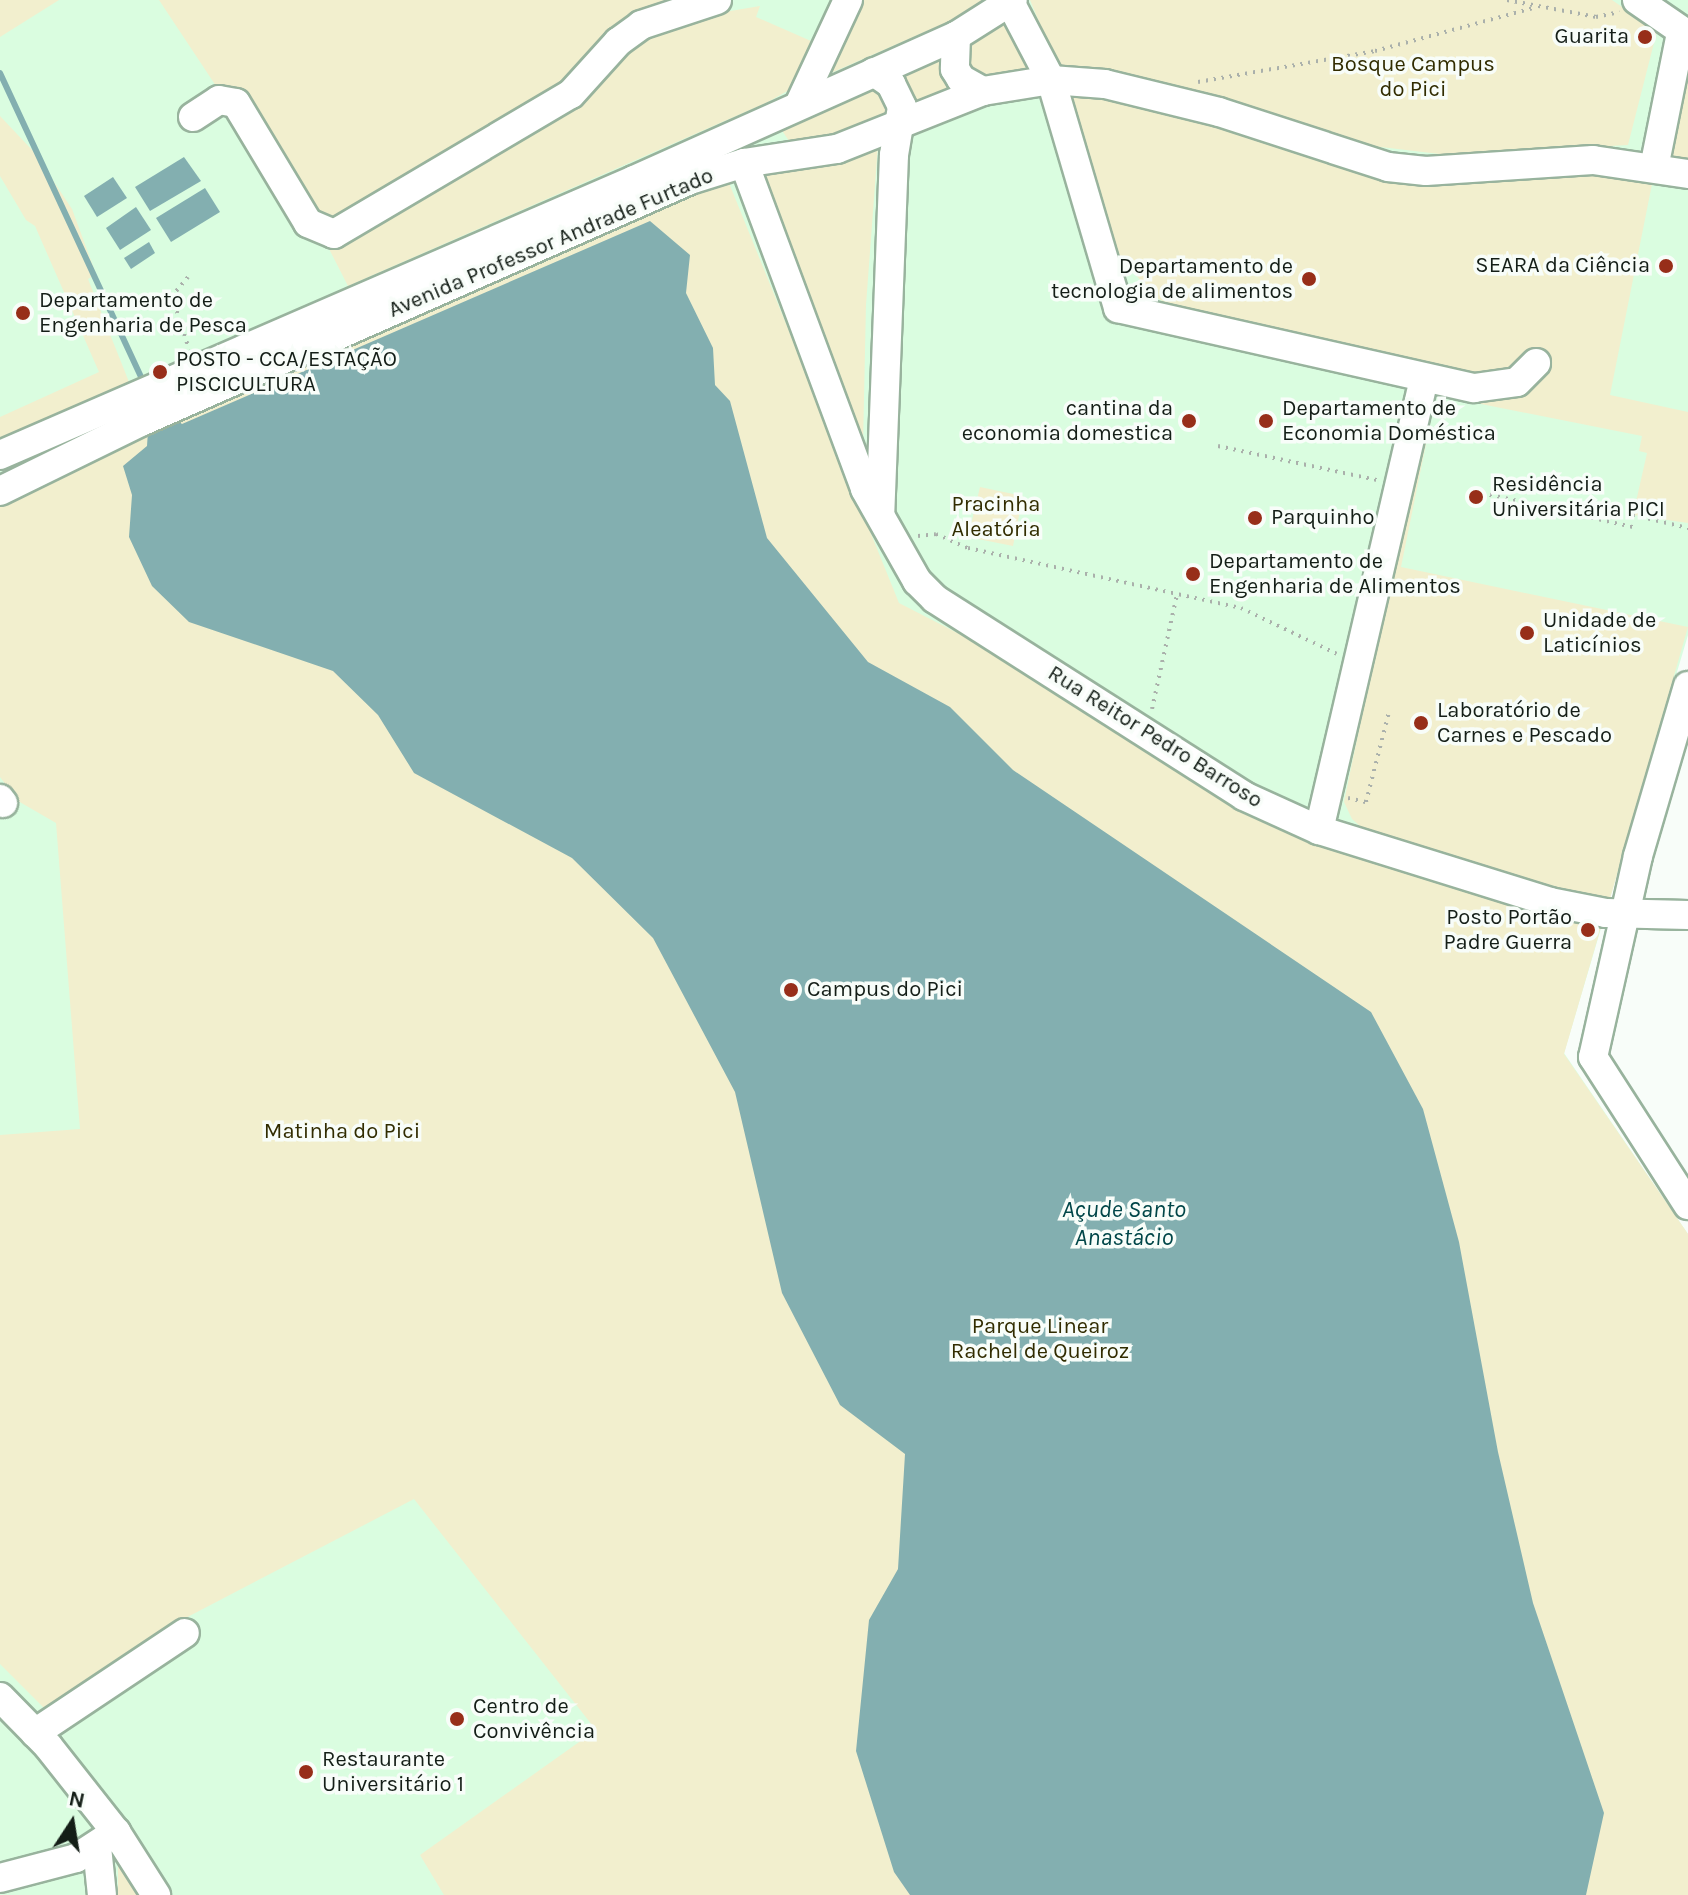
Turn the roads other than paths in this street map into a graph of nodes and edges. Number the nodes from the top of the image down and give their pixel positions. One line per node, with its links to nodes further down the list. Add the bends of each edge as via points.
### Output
1 (717, 0): 11 (street, via 641,25 618,42 571,94 334,234 308,223 236,103 219,100)
2 (848, 0): 10 (street)
3 (1011, 1): 6 (street, Avenida Professor Andrade Furtado); 8 (street)
4 (1640, 3): 5 (street)
5 (1685, 34): 14 (street)
6 (956, 36): 7 (street, Avenida Professor Andrade Furtado); 9 (street, via 955,69 961,79)
7 (874, 72): 10 (street, Avenida Professor Andrade Furtado); 12 (street, via 898,93 902,107)
8 (1051, 80): 9 (street, Avenida Professor Andrade Furtado); 14 (street, Avenida Professor Andrade Furtado, via 1153,94 1388,167 1426,171 1540,159); 17 (street, via 1118,308)
9 (983, 91): 12 (street, Avenida Professor Andrade Furtado)
10 (799, 105): 18 (street, Avenida Professor Andrade Furtado)
11 (193, 117)
12 (895, 127): 13 (street, Avenida Professor Andrade Furtado, via 837,149); 22 (street)
13 (744, 163): 18 (street, Avenida Professor Andrade Furtado, via 690,180); 22 (street, Rua Reitor Pedro Barroso, via 865,489)
14 (1654, 168): 15 (street, Avenida Professor Andrade Furtado)
15 (1688, 174)
16 (1536, 363): 17 (street, via 1529,374 1505,385 1474,388)
17 (1424, 378): 24 (street)
18 (168, 396): 19 (street, Avenida Professor Andrade Furtado)
19 (138, 410): 20 (street, Avenida Professor Andrade Furtado); 21 (street, Avenida Professor Andrade Furtado)
20 (0, 455)
21 (0, 491)
22 (880, 514): 24 (street, Rua Reitor Pedro Barroso, via 917,581 935,599 1244,796)
23 (1688, 686): 25 (street)
24 (1319, 830): 25 (street, Rua Reitor Pedro Barroso, via 1550,902)
25 (1624, 914): 26 (street, Rua Reitor Pedro Barroso); 27 (street, via 1593,1057)
26 (1688, 915)
27 (1688, 1205)
28 (185, 1633): 30 (street)
29 (0, 1697): 30 (street)
30 (35, 1733): 31 (street)
31 (106, 1840): 32 (street, via 76,1858); 33 (street); 34 (street)
32 (0, 1878)
33 (102, 1895)
34 (156, 1895)

